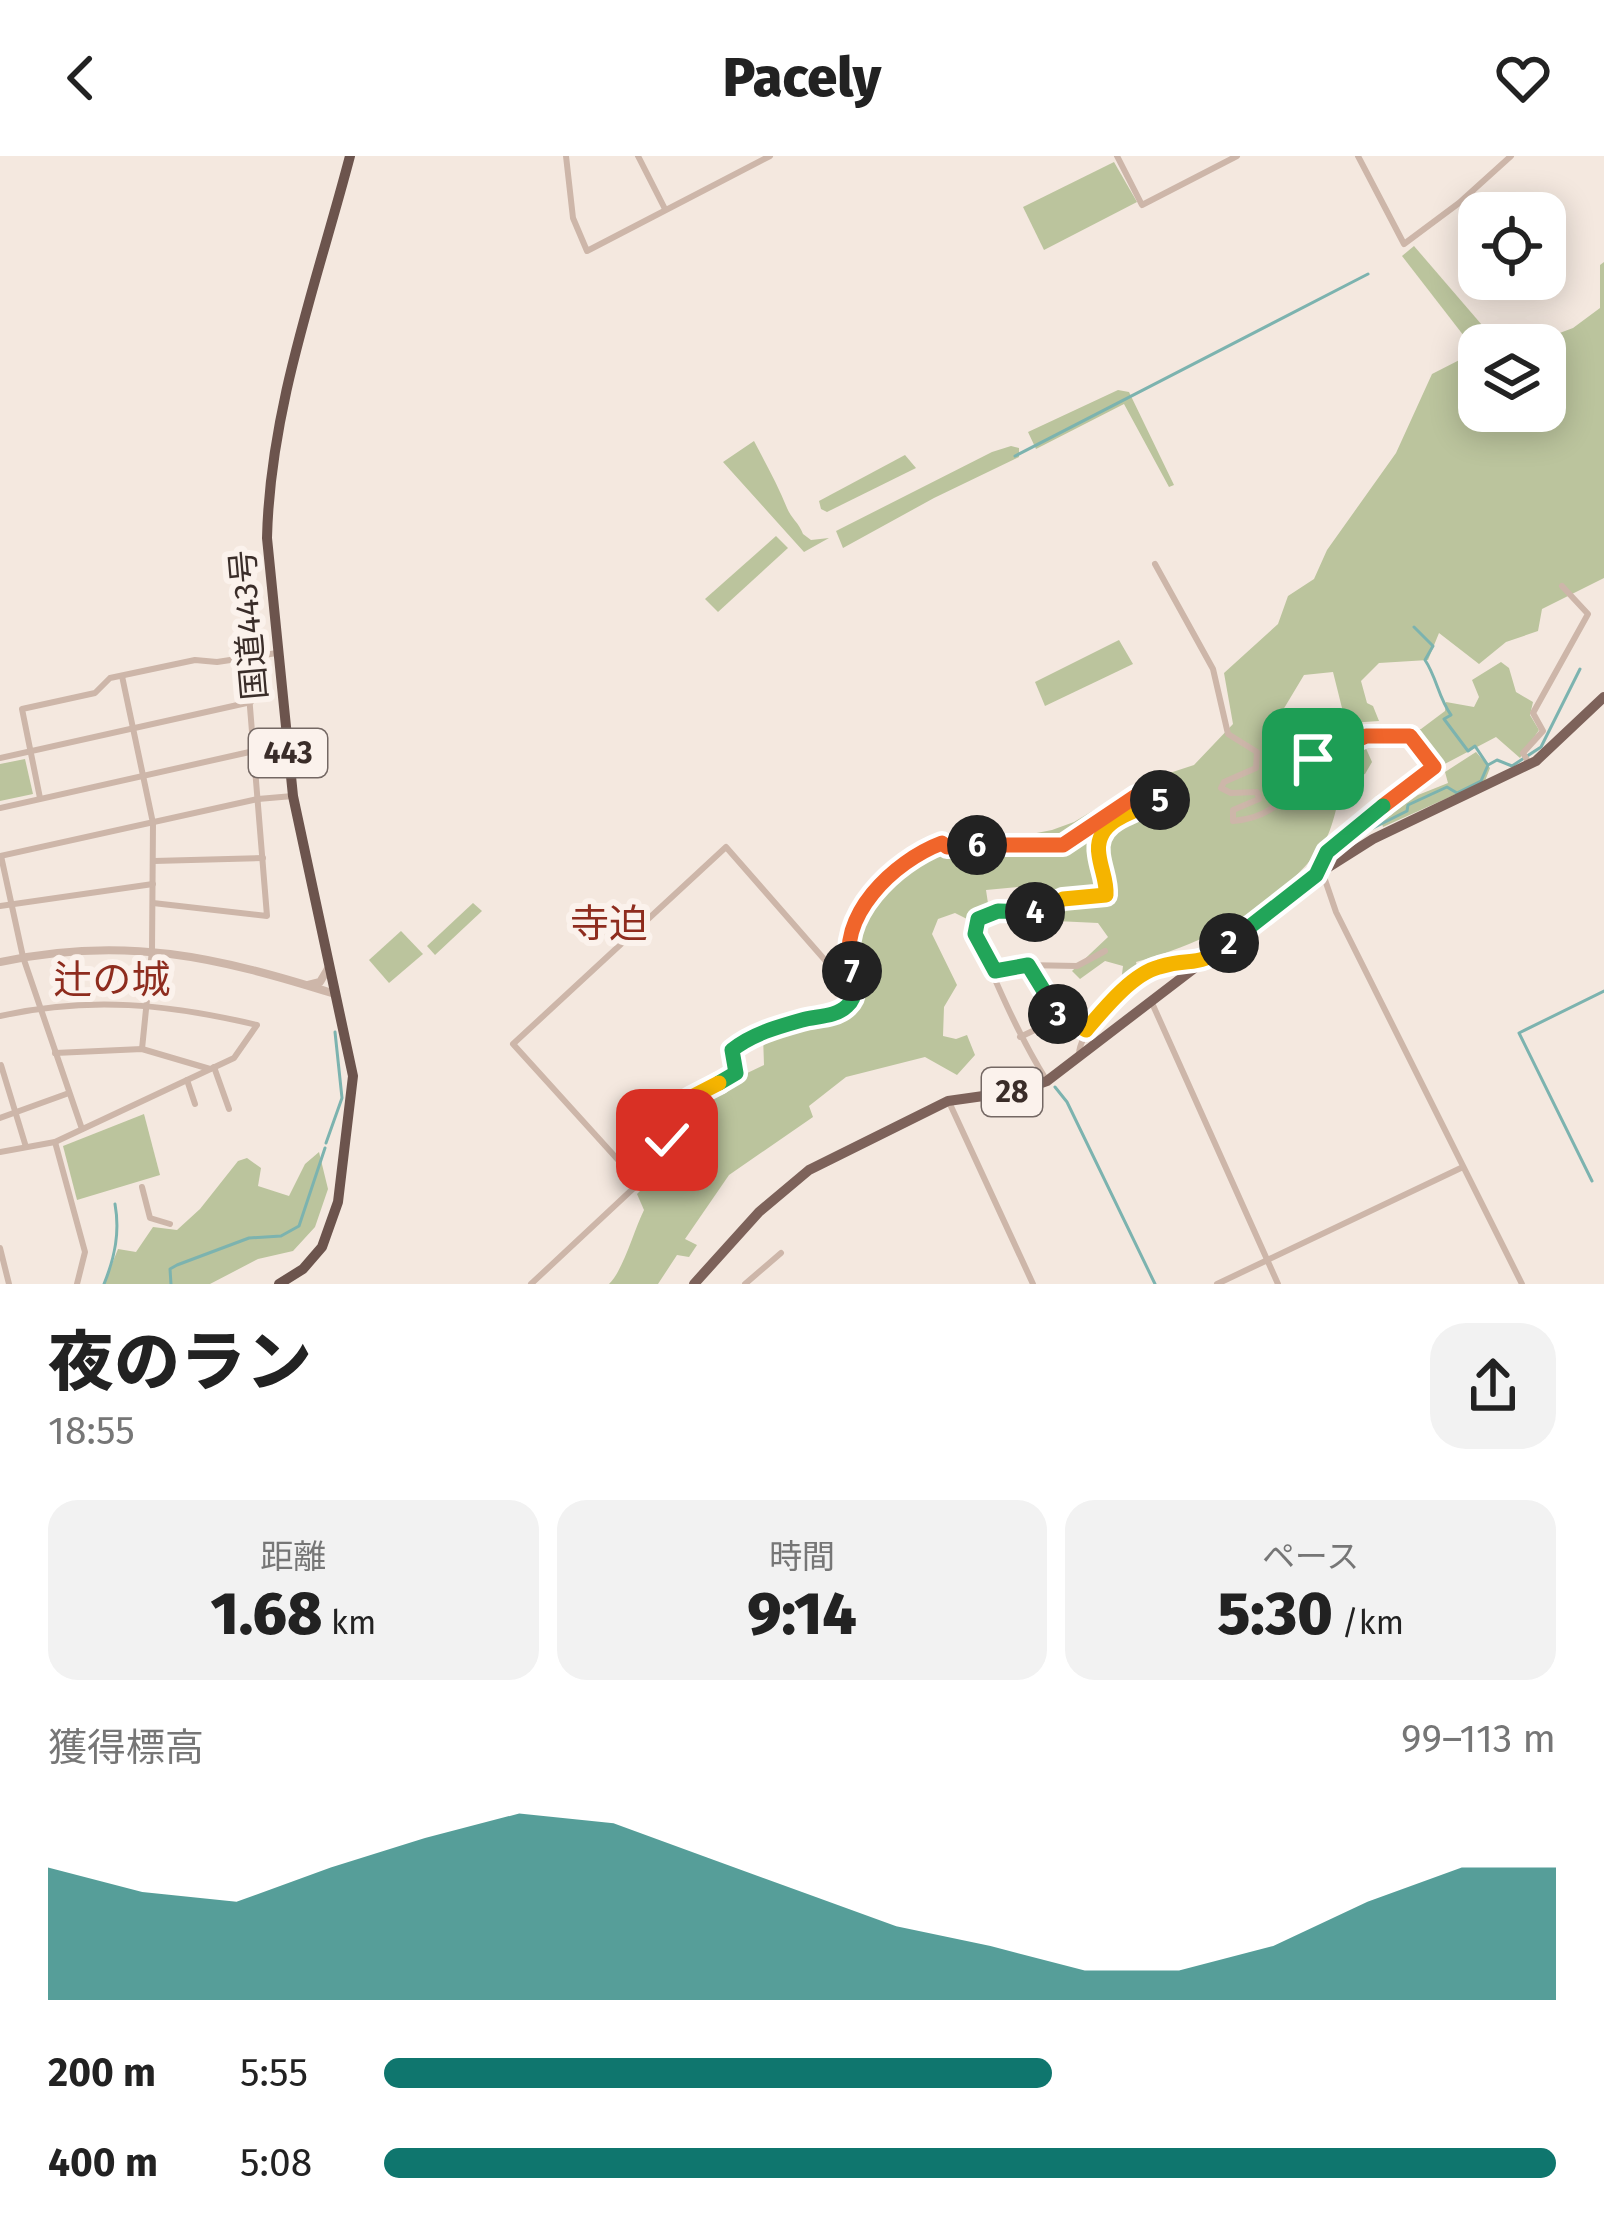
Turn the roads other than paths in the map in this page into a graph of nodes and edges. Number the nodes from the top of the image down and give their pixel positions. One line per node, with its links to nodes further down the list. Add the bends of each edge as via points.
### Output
1 (350, 156): 12 (highway, 国道443号 / 443, via 272,464 266,538)
2 (566, 156): 9 (street, via 586,251)
3 (638, 156): 9 (street)
4 (770, 156): 9 (street)
5 (1117, 156): 6 (street, via 1142,205)
6 (1237, 156)
7 (1358, 156): 8 (street, via 1404,244)
8 (1511, 156)
9 (665, 209)
10 (1155, 564): 31 (street, via 1213,669 1228,734 1257,752 1256,768 1221,788 1257,792 1259,799 1233,810 1233,821 1273,811 1310,761 1366,736 1407,734 1433,764 1327,852)
11 (1562, 586): 21 (street, via 1588,614 1533,713 1543,731 1523,753)
12 (277, 653): 13 (street); 23 (highway, 国道443号 / 443)
13 (246, 658): 14 (street); 16 (street)
14 (122, 676): 17 (street); 19 (street, via 95,693 22,709)
15 (1604, 697): 21 (main road, 28)
16 (251, 702): 17 (street); 18 (street)
17 (132, 728): 19 (street); 22 (street)
18 (254, 751): 22 (street); 25 (street)
19 (31, 752): 20 (street); 24 (street)
20 (0, 758)
21 (1530, 765): 31 (main road, 28)
22 (144, 776): 24 (street); 27 (street)
23 (293, 796): 25 (street); 42 (highway, 国道443号 / 443)
24 (40, 798): 26 (street)
25 (258, 799): 27 (street); 29 (street)
26 (0, 808)
27 (154, 823): 28 (street); 30 (street)
28 (0, 855): 33 (street)
29 (263, 858): 30 (street); 34 (street, via 267,916)
30 (154, 861): 32 (street)
31 (1319, 873): 39 (main road, 28); 71 (street)
32 (153, 884): 33 (street); 34 (street)
33 (10, 903): 35 (street); 38 (street)
34 (153, 903): 36 (street)
35 (0, 905)
36 (152, 950): 38 (street); 44 (street); 47 (street)
37 (1105, 951): 41 (street, via 1077,966)
38 (23, 957): 40 (street); 49 (street)
39 (1206, 961): 48 (main road, 28); 52 (street, via 1144,973)
40 (0, 962)
41 (1028, 965): 43 (street); 50 (street)
42 (329, 968): 44 (street); 45 (highway, 国道443号 / 443)
43 (995, 971): 46 (street, via 975,934 978,919 1106,895 1100,836 1161,794 1136,796 1063,845 942,843 916,854 857,917 847,942); 53 (street)
44 (306, 985): 45 (street)
45 (335, 994): 80 (highway, 国道443号 / 443, via 353,1076 338,1202 322,1247)
46 (855, 994): 72 (street, via 838,1013 766,1031 732,1050 736,1073 690,1098 684,1125 667,1140 668,1156); 72 (street, via 726,847 513,1044)
47 (147, 1003): 49 (street); 54 (street); 58 (street, via 257,1024 235,1058)
48 (1152, 1004): 56 (main road, 28); 77 (street)
49 (40, 1007): 51 (street); 55 (street)
50 (1056, 1012): 52 (street); 53 (street)
51 (0, 1016)
52 (1086, 1030): 56 (street)
53 (1020, 1037): 60 (street)
54 (142, 1049): 55 (street); 58 (street)
55 (55, 1053): 61 (street)
56 (1078, 1058): 60 (main road, 28)
57 (1, 1065): 65 (street)
58 (212, 1068): 59 (street); 64 (street)
59 (187, 1080): 63 (street); 67 (street)
60 (1047, 1081): 62 (main road, 28)
61 (69, 1093): 65 (street); 67 (street)
62 (948, 1101): 82 (main road, 28, via 809,1170); 84 (street)
63 (195, 1104)
64 (229, 1109)
65 (16, 1115): 66 (street); 69 (street)
66 (0, 1118)
67 (82, 1129): 68 (street)
68 (55, 1142): 69 (street); 79 (street, via 85,1252)
69 (26, 1147): 70 (street)
70 (0, 1152)
71 (1463, 1167): 77 (street); 87 (street)
72 (639, 1183): 81 (street)
73 (142, 1187): 74 (street, via 150,1218)
74 (170, 1224)
75 (0, 1248): 78 (street)
76 (781, 1252): 83 (street)
77 (1267, 1260): 85 (street); 86 (street)
78 (9, 1284)
79 (77, 1284)
80 (279, 1284)
81 (531, 1284)
82 (694, 1284)
83 (745, 1284)
84 (1033, 1284)
85 (1217, 1284)
86 (1278, 1284)
87 (1522, 1284)

